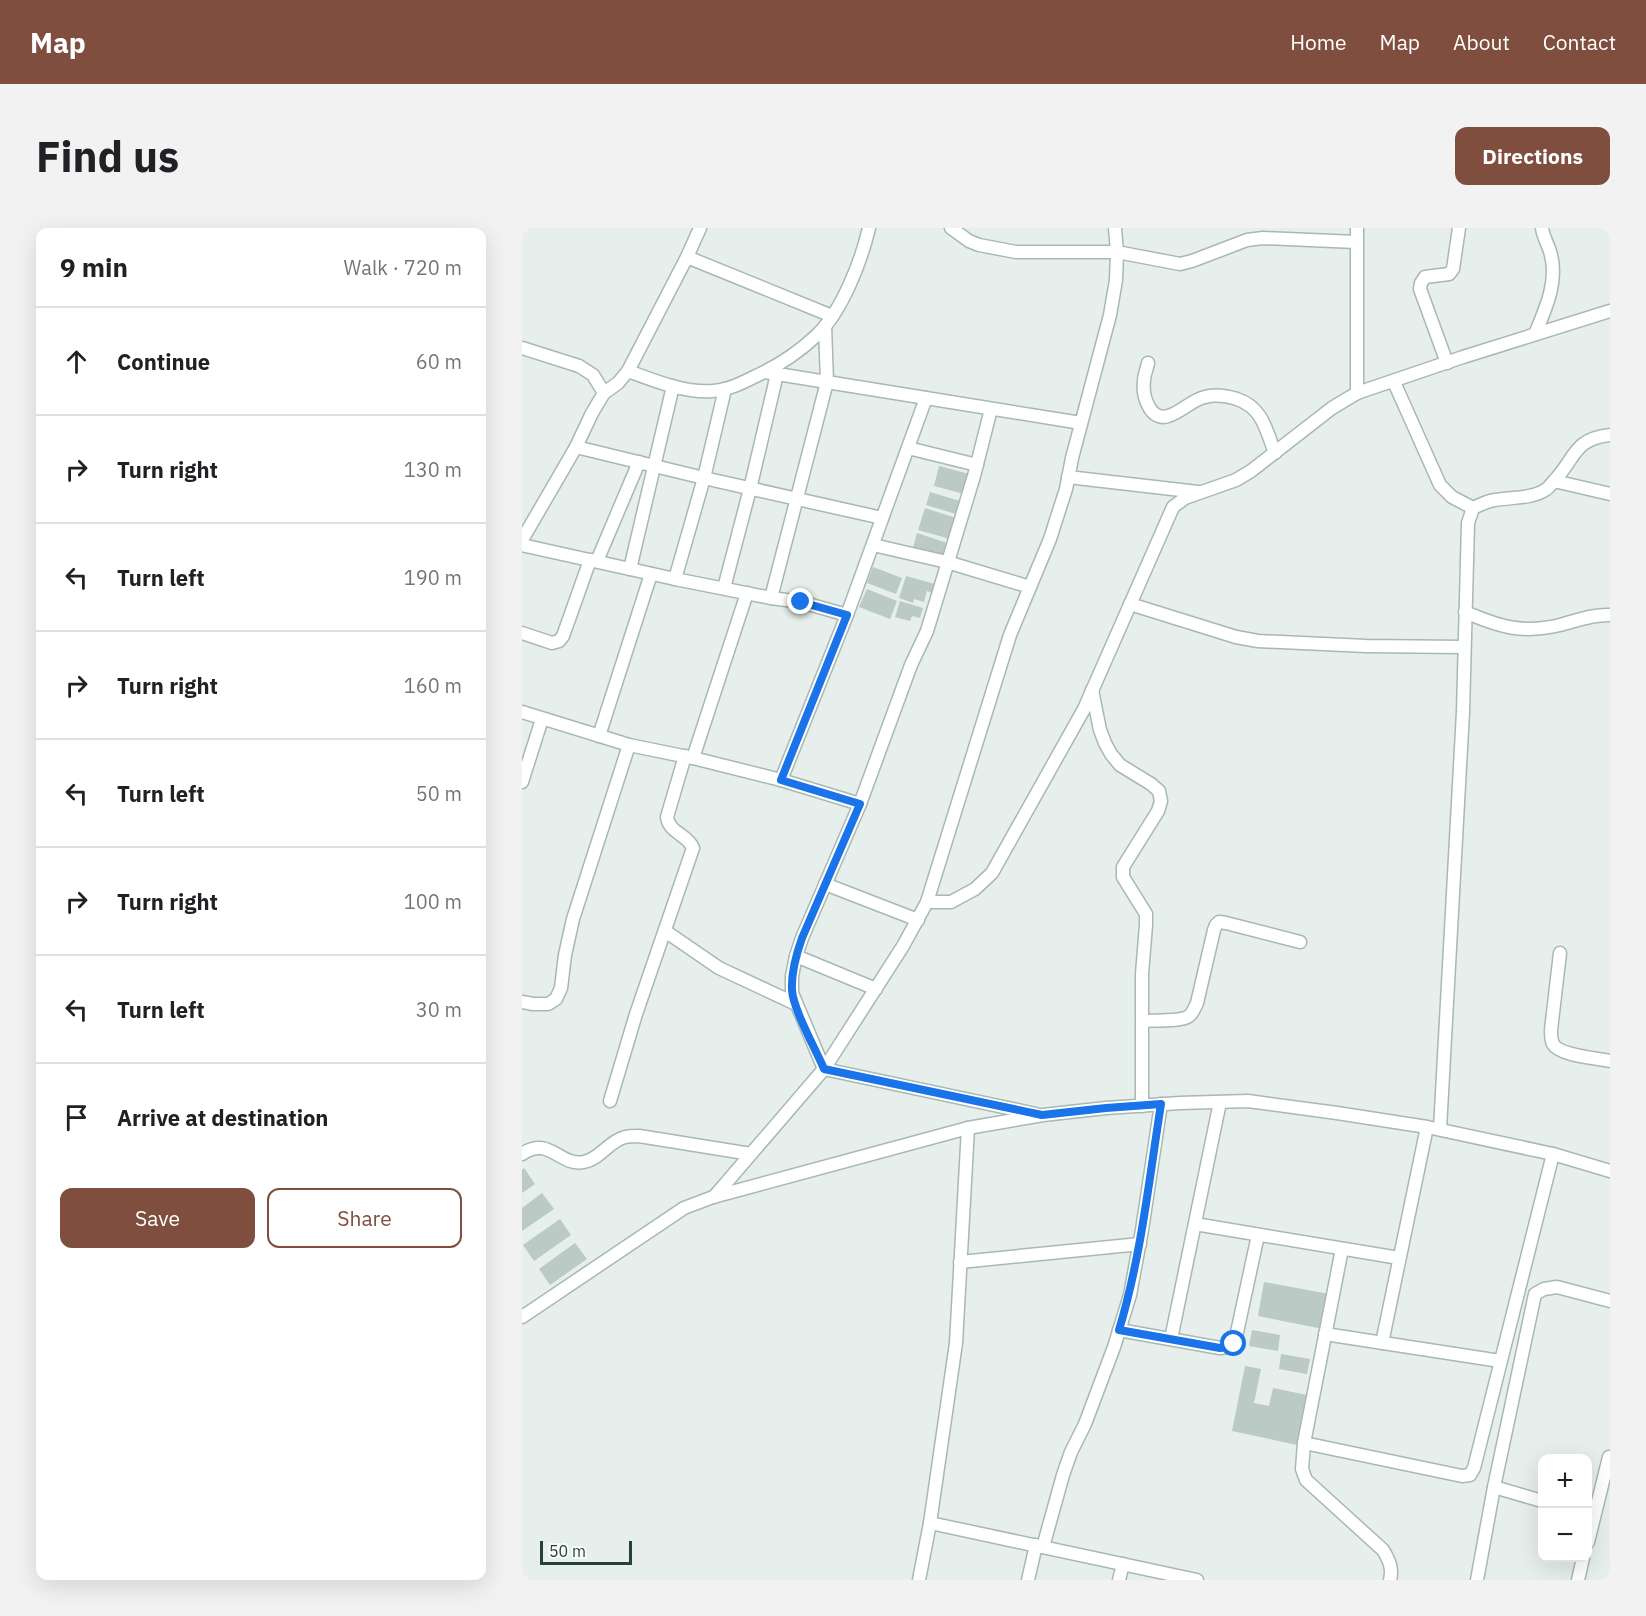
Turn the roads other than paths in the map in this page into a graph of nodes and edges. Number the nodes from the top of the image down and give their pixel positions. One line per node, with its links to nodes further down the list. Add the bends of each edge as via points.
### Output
1 (700, 228): 10 (street)
2 (869, 228): 12 (street, via 855,271)
3 (951, 228): 9 (street, via 979,245 1016,252)
4 (1115, 228): 9 (street)
5 (1357, 228): 8 (street)
6 (1460, 228): 16 (street, via 1453,269 1449,274 1425,277 1420,290)
7 (1542, 228): 13 (street, via 1553,278)
8 (1356, 242): 9 (street, via 1247,240 1180,264); 24 (street)
9 (1117, 252): 27 (street, via 1110,315)
10 (687, 257): 12 (street); 17 (street)
11 (1610, 311): 13 (street)
12 (828, 321): 18 (street); 19 (street)
13 (1535, 334): 16 (street)
14 (522, 348): 23 (street, via 579,366 593,375)
15 (1148, 363): 31 (street, via 1144,392 1153,413 1168,416 1204,397 1231,397 1256,410)
16 (1447, 363): 20 (street)
17 (628, 371): 21 (street); 23 (street)
18 (771, 373): 19 (street); 22 (street); 38 (street)
19 (827, 382): 25 (street); 41 (street)
20 (1394, 382): 24 (street); 42 (street, via 1440,485)
21 (673, 386): 22 (street, via 705,391); 34 (street)
22 (725, 389): 36 (street)
23 (604, 393): 29 (street)
24 (1357, 393): 31 (street)
25 (926, 398): 26 (street); 30 (street)
26 (991, 409): 27 (street); 33 (street)
27 (1082, 423): 35 (street)
28 (1610, 435): 37 (street, via 1582,444)
29 (576, 447): 32 (street); 44 (street)
30 (908, 448): 33 (street); 43 (street)
31 (1275, 453): 39 (street, via 1236,480)
32 (639, 462): 34 (street); 47 (street)
33 (977, 465): 48 (street)
34 (655, 466): 36 (street); 49 (street)
35 (1068, 477): 39 (street); 52 (street, via 1059,514)
36 (704, 478): 38 (street); 51 (street)
37 (1554, 481): 40 (street); 42 (street, via 1532,496 1492,500)
38 (750, 489): 41 (street); 53 (street)
39 (1201, 492): 56 (street, via 1173,507)
40 (1610, 494)
41 (797, 499): 43 (street); 55 (street)
42 (1473, 508): 57 (street, via 1468,522)
43 (882, 518): 46 (street)
44 (522, 540)
45 (522, 544): 47 (street)
46 (873, 545): 48 (street); 58 (street)
47 (593, 560): 49 (street); 60 (street, via 560,641 552,643)
48 (947, 562): 52 (street); 70 (street, via 927,631)
49 (630, 569): 50 (street)
50 (651, 574): 51 (street); 65 (street)
51 (675, 579): 53 (street)
52 (1030, 587): 72 (street, via 1010,634)
53 (724, 588): 54 (street)
54 (747, 593): 55 (street); 67 (street)
55 (771, 598): 58 (street)
56 (1130, 604): 61 (street, via 1258,641); 62 (street)
57 (1465, 612): 59 (street, via 1502,626 1532,630); 61 (street)
58 (847, 615): 68 (street)
59 (1610, 615)
60 (522, 633)
61 (1464, 647): 90 (street, via 1454,895)
62 (1092, 690): 72 (street, via 992,873 975,889 951,902); 81 (street, via 1100,730 1111,754 1120,765 1159,791 1161,801 1123,867 1123,877 1146,914)
63 (522, 712): 64 (street)
64 (542, 719): 65 (street); 69 (street)
65 (599, 736): 66 (street)
66 (629, 744): 67 (street); 79 (street, via 573,919 561,988 556,999 548,1004)
67 (689, 757): 68 (street); 74 (street, via 667,817 668,825 693,848)
68 (781, 780): 70 (street)
69 (522, 782)
70 (860, 804): 71 (street)
71 (825, 884): 73 (street); 77 (street)
72 (927, 902): 73 (street)
73 (918, 920): 78 (street)
74 (665, 932): 80 (street, via 719,968); 84 (street)
75 (1300, 942): 81 (street, via 1219,922 1193,1012 1181,1019)
76 (1560, 952): 82 (street, via 1551,1029 1554,1047)
77 (796, 956): 78 (street); 80 (street, via 792,976)
78 (876, 989): 83 (street)
79 (522, 1002)
80 (796, 1004): 83 (street)
81 (1143, 1021): 87 (street)
82 (1610, 1061)
83 (824, 1069): 88 (street); 92 (street)
84 (610, 1101)
85 (1220, 1102): 86 (street); 90 (street, via 1248,1101); 96 (street)
86 (1161, 1104): 87 (street); 98 (street)
87 (1142, 1106): 88 (street)
88 (1042, 1115): 89 (street)
89 (968, 1128): 95 (street); 101 (street)
90 (1433, 1128): 93 (street); 100 (street)
91 (522, 1154): 92 (street, via 531,1148 545,1148 584,1162 624,1137 639,1136)
92 (751, 1154): 95 (street)
93 (1553, 1155): 94 (street); 108 (street)
94 (1610, 1171)
95 (713, 1197): 103 (street, via 684,1208)
96 (1195, 1224): 97 (street); 106 (street)
97 (1258, 1235): 99 (street); 106 (street, via 1234,1344 1220,1348)
98 (1140, 1244): 101 (street); 104 (street)
99 (1342, 1248): 100 (street); 105 (street)
100 (1399, 1258): 107 (street)
101 (960, 1262): 114 (street, via 956,1343)
102 (1610, 1301): 111 (street, via 1557,1287 1535,1294)
103 (522, 1317)
104 (1119, 1330): 106 (street); 115 (street)
105 (1325, 1334): 107 (street); 109 (street)
106 (1171, 1339)
107 (1382, 1343): 108 (street)
108 (1500, 1361): 109 (street, via 1470,1475)
109 (1304, 1443): 123 (street, via 1302,1469 1306,1480 1383,1550 1392,1571)
110 (1609, 1457): 113 (street)
111 (1494, 1487): 112 (street); 124 (street)
112 (1538, 1500)
113 (1592, 1512)
114 (930, 1523): 115 (street); 119 (street)
115 (1039, 1546): 117 (street); 120 (street)
116 (1582, 1562): 125 (street)
117 (1123, 1564): 118 (street); 121 (street)
118 (1182, 1578): 122 (street)
119 (919, 1580)
120 (1028, 1580)
121 (1119, 1580)
122 (1197, 1580)
123 (1390, 1580)
124 (1477, 1580)
125 (1578, 1580)

